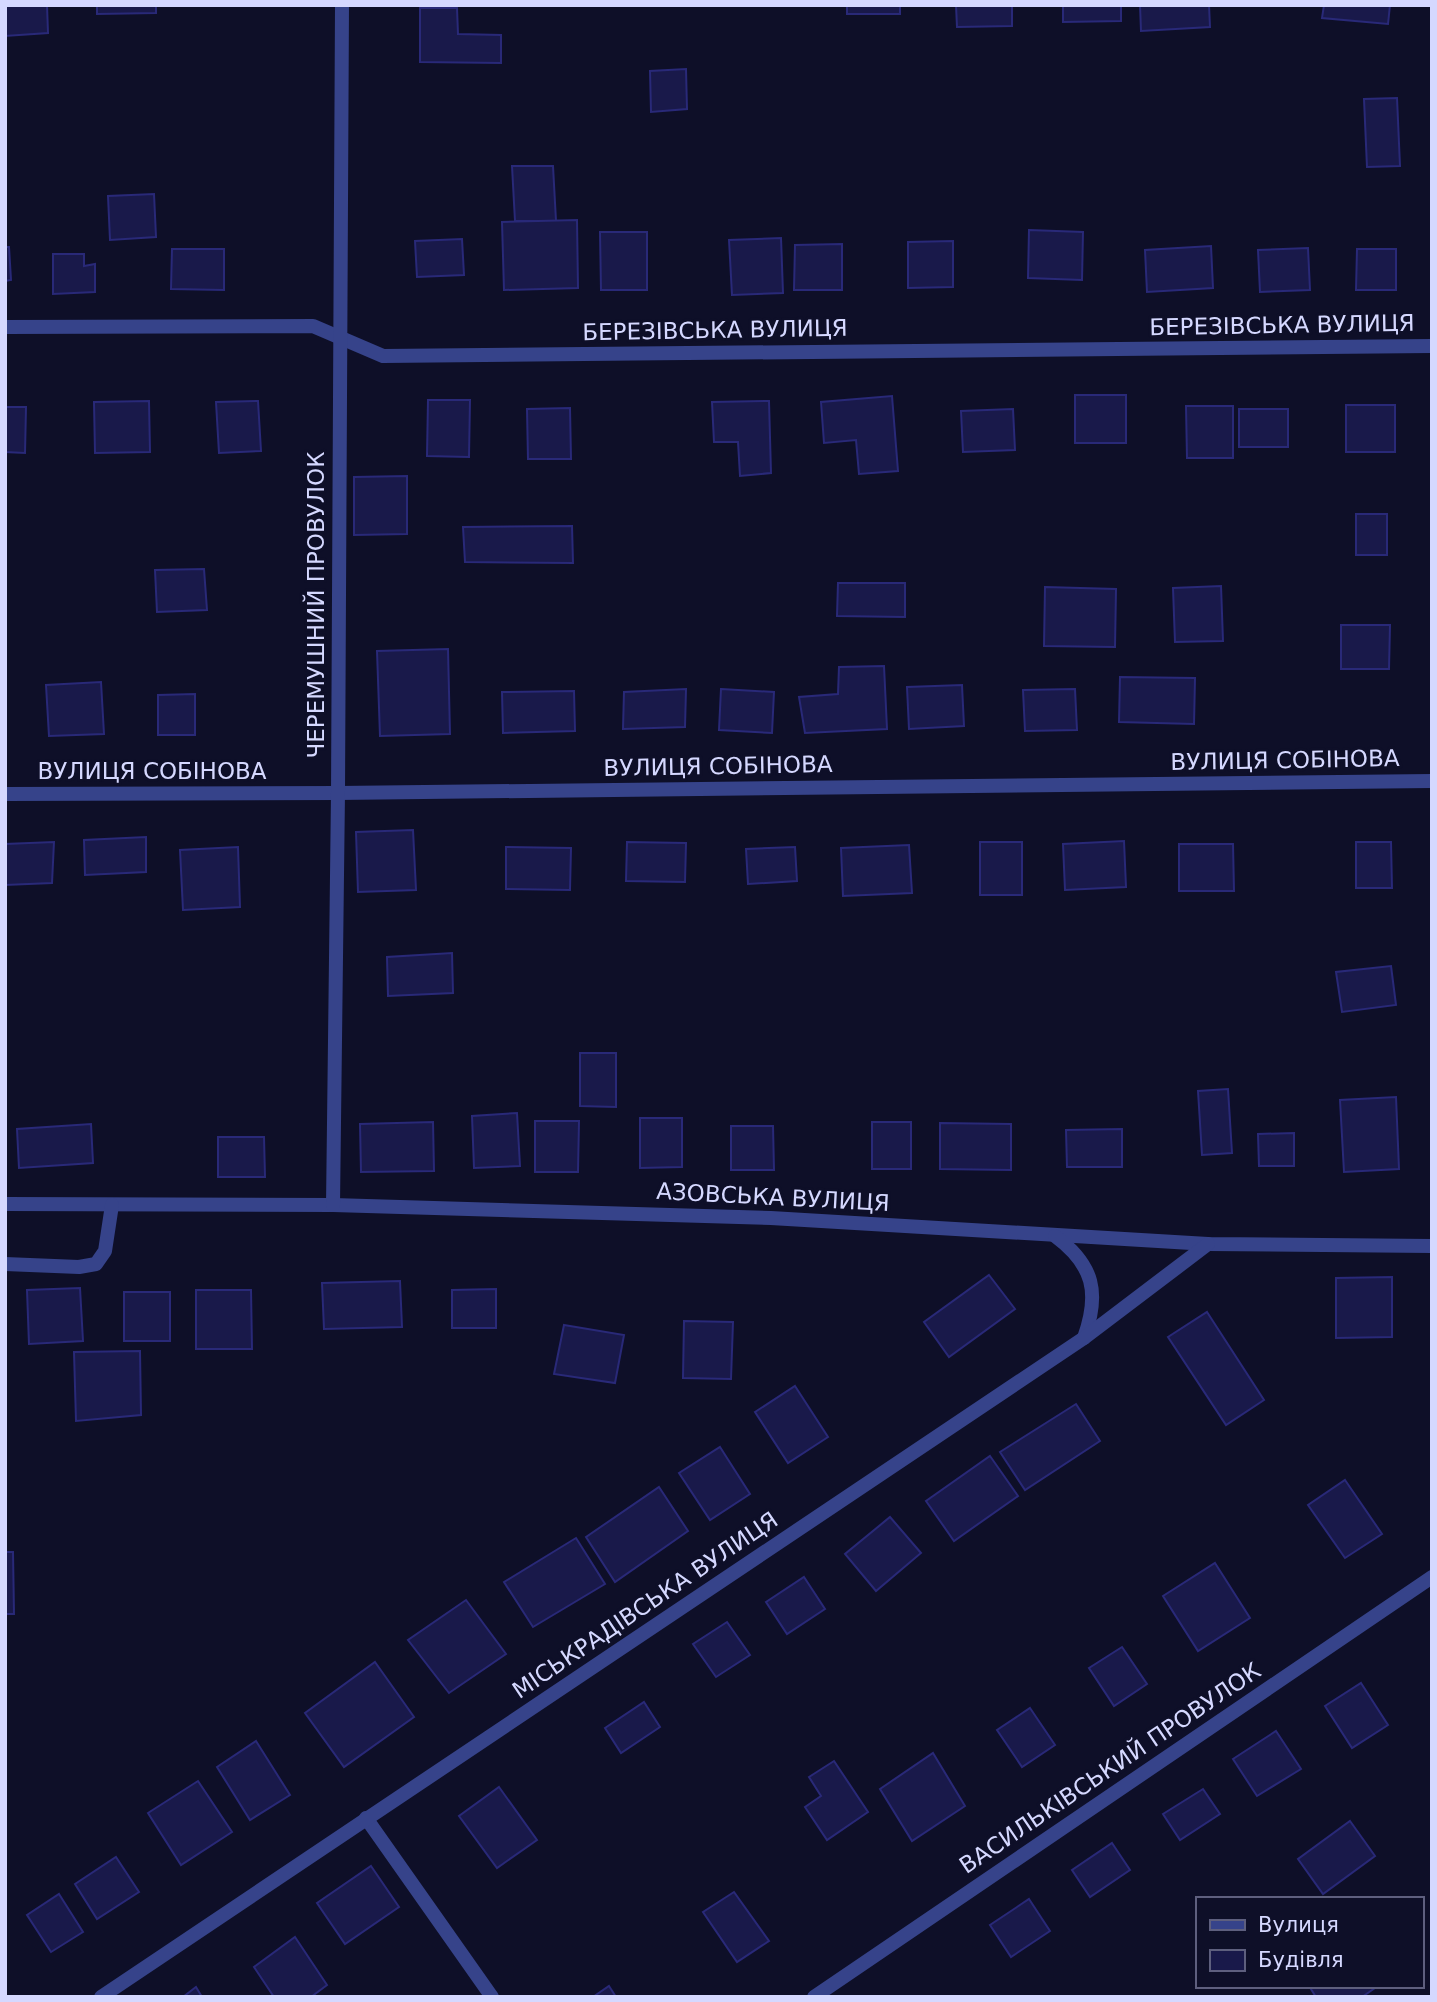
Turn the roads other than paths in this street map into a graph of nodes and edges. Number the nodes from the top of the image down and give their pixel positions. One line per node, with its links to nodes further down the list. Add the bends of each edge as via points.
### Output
1 (342, 5): 3 (street, ЧЕРЕМУШНИЙ ПРОВУЛОК)
2 (5, 327): 3 (street, БЕРЕЗІВСЬКА ВУЛИЦЯ, via 313,326)
3 (339, 337): 4 (street, БЕРЕЗІВСЬКА ВУЛИЦЯ, via 383,356); 6 (street, ЧЕРЕМУШНИЙ ПРОВУЛОК)
4 (1432, 346)
5 (1432, 781): 6 (street, ВУЛИЦЯ СОБІНОВА)
6 (338, 793): 7 (street, ВУЛИЦЯ СОБІНОВА); 10 (street, ЧЕРЕМУШНИЙ ПРОВУЛОК)
7 (5, 794)
8 (5, 1204): 9 (street, АЗОВСЬКА ВУЛИЦЯ)
9 (112, 1205): 10 (street, АЗОВСЬКА ВУЛИЦЯ); 14 (street, via 106,1251 96,1264)
10 (333, 1205): 11 (street, АЗОВСЬКА ВУЛИЦЯ, via 771,1218)
11 (1054, 1235): 12 (street, АЗОВСЬКА ВУЛИЦЯ); 15 (street, via 1073,1249 1087,1269 1094,1292 1093,1316)
12 (1208, 1244): 13 (street, АЗОВСЬКА ВУЛИЦЯ); 15 (street, МІСЬКРАДІВСЬКА ВУЛИЦЯ)
13 (1432, 1246)
14 (5, 1264)
15 (1084, 1338): 17 (street, МІСЬКРАДІВСЬКА ВУЛИЦЯ)
16 (1432, 1577): 20 (street, ВАСИЛЬКІВСЬКИЙ ПРОВУЛОК)
17 (366, 1818): 18 (street, МІСЬКРАДІВСЬКА ВУЛИЦЯ); 19 (street)
18 (101, 1997)
19 (492, 1997)
20 (814, 1997)

